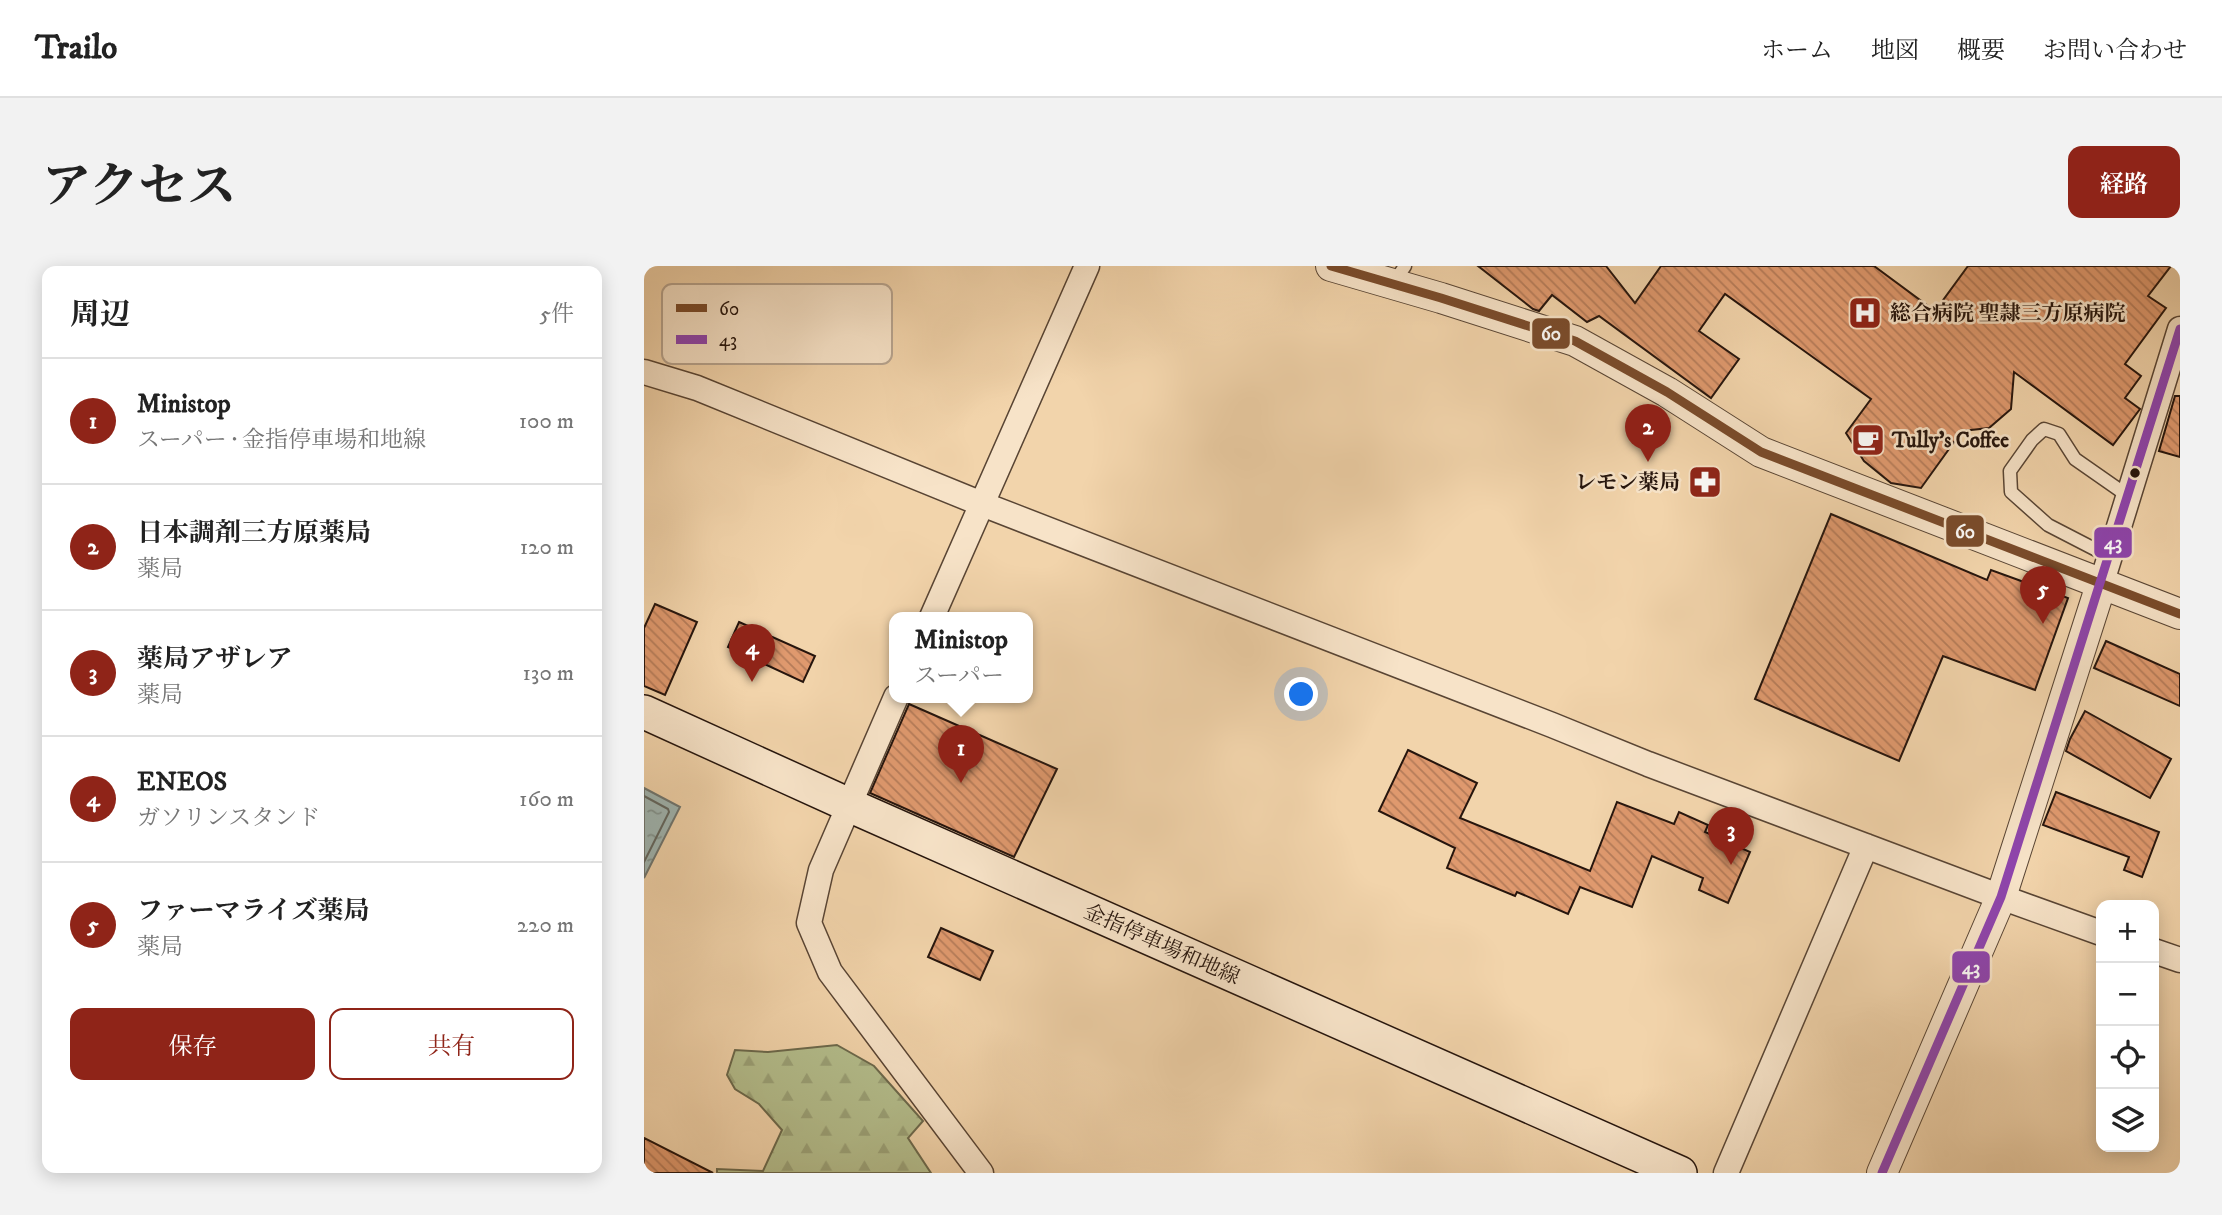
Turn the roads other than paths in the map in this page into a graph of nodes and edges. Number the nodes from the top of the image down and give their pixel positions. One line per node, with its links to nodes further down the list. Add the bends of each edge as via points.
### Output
1 (1087, 266): 7 (street)
2 (1331, 266): 3 (street)
3 (1399, 275): 9 (street, via 1575,341 1761,452)
4 (2180, 329): 6 (street)
5 (644, 372): 7 (street, via 697,388)
6 (2128, 496): 8 (street); 8 (lane, via 2075,459 2059,434 2043,429 2010,471 2011,492 2048,525)
7 (982, 504): 10 (street); 15 (street)
8 (2110, 557): 9 (street)
9 (2101, 585): 11 (street); 16 (street)
10 (934, 612)
11 (2180, 614)
12 (893, 703): 14 (street)
13 (644, 712): 14 (main road, 金指停車場和地線)
14 (849, 805): 20 (street, via 821,870 809,923 830,972); 21 (main road, 金指停車場和地線)
15 (1866, 846): 16 (street); 22 (street)
16 (2001, 897): 17 (street); 23 (street)
17 (2096, 931)
18 (2159, 953): 19 (street)
19 (2180, 960)
20 (981, 1173)
21 (1680, 1173)
22 (1726, 1173)
23 (1882, 1173)

